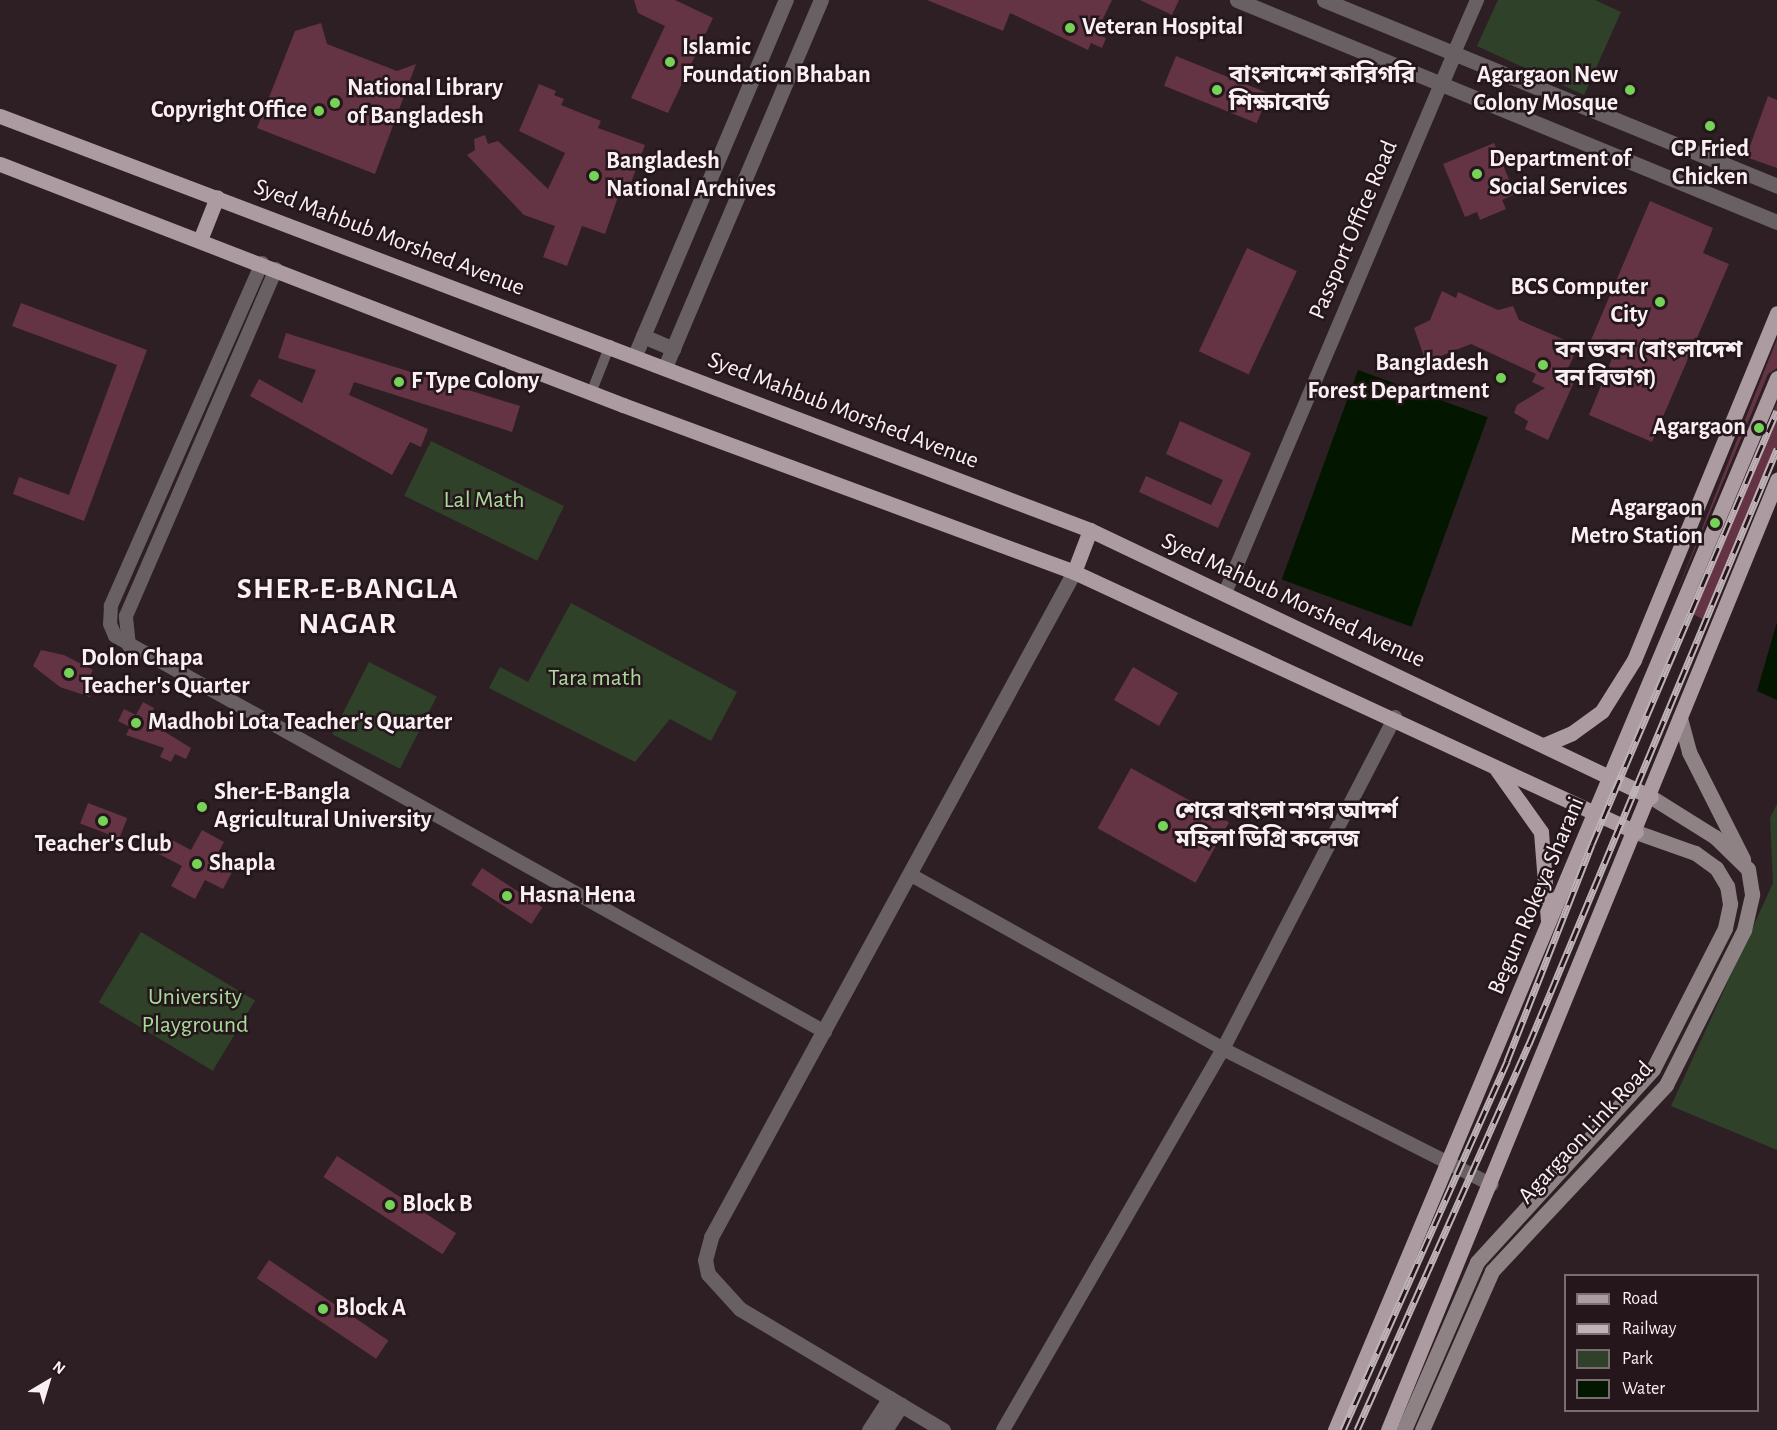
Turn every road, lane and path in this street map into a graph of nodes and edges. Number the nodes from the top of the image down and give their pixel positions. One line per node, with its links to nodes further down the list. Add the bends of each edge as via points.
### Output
1 (786, 0): 16 (street)
2 (821, 0): 18 (street)
3 (1237, 0): 7 (street)
4 (1324, 0): 6 (street)
5 (1477, 0): 6 (street)
6 (1454, 53): 7 (street); 10 (street)
7 (1441, 84): 12 (street); 28 (street, Passport Office Road)
8 (0, 116): 11 (main road, Syed Mahbub Morshed Avenue)
9 (0, 164): 13 (main road)
10 (1777, 186)
11 (217, 197): 13 (main road); 17 (main road, Syed Mahbub Morshed Avenue)
12 (1777, 222)
13 (200, 240): 14 (main road)
14 (269, 266): 22 (main road); 23 (street); 24 (street)
15 (1777, 313): 32 (main road, via 1634,660 1602,711 1572,734)
16 (643, 336): 18 (street); 19 (street)
17 (610, 345): 19 (main road, Syed Mahbub Morshed Avenue); 22 (street)
18 (673, 349): 20 (street)
19 (635, 355): 20 (main road, Syed Mahbub Morshed Avenue)
20 (665, 367): 26 (main road, Syed Mahbub Morshed Avenue)
21 (1777, 378): 34 (main road, Begum Rokeya Sharani)
22 (591, 393): 27 (main road)
23 (184, 444): 24 (street); 29 (street, via 111,606 110,624 115,636)
24 (199, 451): 29 (street, via 126,616)
25 (1777, 480): 31 (main road)
26 (1090, 530): 27 (main road); 28 (main road, Syed Mahbub Morshed Avenue)
27 (1074, 572): 30 (main road); 39 (street)
28 (1225, 593): 32 (main road, Syed Mahbub Morshed Avenue)
29 (129, 646): 41 (street)
30 (1395, 717): 33 (main road); 42 (street)
31 (1680, 718): 35 (main road); 38 (main road, via 1689,752)
32 (1544, 745): 34 (main road, Syed Mahbub Morshed Avenue)
33 (1491, 764): 36 (main road); 40 (main road, via 1527,806 1541,832 1547,858)
34 (1611, 778): 35 (main road, Syed Mahbub Morshed Avenue); 36 (main road, Begum Rokeya Sharani)
35 (1650, 797): 37 (main road); 38 (main road, via 1715,837)
36 (1597, 814): 37 (main road); 40 (main road, Begum Rokeya Sharani)
37 (1636, 832): 44 (main road); 52 (main road, Agargaon Link Road, via 1695,853 1716,868 1727,886 1730,904 1725,928 1653,1069 1477,1262)
38 (1748, 869): 53 (main road, Agargaon Link Road, via 1752,894 1744,930 1678,1065 1650,1104 1492,1271)
39 (911, 875): 41 (street); 42 (street)
40 (1548, 929): 43 (main road, Begum Rokeya Sharani)
41 (825, 1032): 45 (street, via 711,1237 705,1268 740,1309)
42 (1223, 1049): 43 (street); 49 (street)
43 (1449, 1162): 44 (street); 50 (main road, Begum Rokeya Sharani)
44 (1492, 1185): 51 (main road)
45 (896, 1402): 46 (street); 47 (street); 48 (street)
46 (869, 1430)
47 (885, 1430)
48 (943, 1430)
49 (1003, 1430)
50 (1335, 1430)
51 (1388, 1430)
52 (1404, 1430)
53 (1422, 1430)

